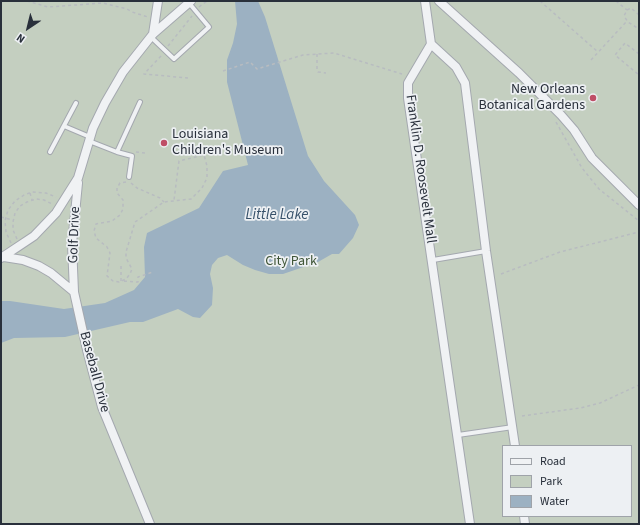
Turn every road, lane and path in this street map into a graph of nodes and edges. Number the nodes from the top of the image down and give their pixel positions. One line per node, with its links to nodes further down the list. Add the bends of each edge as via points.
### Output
1 (27, 1): 14 (path, via 48,7 104,3)
2 (158, 1): 14 (street)
3 (207, 1): 11 (path)
4 (425, 1): 18 (street)
5 (439, 1): 45 (street, via 519,73 561,115 592,158)
6 (540, 1): 20 (path)
7 (616, 1): 10 (path)
8 (190, 2): 11 (lane); 17 (street)
9 (639, 8): 12 (path)
10 (627, 10): 12 (path, via 631,8); 15 (path, via 624,16)
11 (196, 11): 19 (path, via 172,39); 19 (lane, via 209,27 174,59)
12 (636, 11): 13 (path)
13 (639, 15)
14 (156, 19): 17 (street)
15 (627, 21): 16 (path); 20 (path)
16 (639, 29)
17 (152, 36): 19 (lane); 33 (street, via 123,72 105,103)
18 (431, 44): 52 (street, via 456,67 464,83); 54 (street, Franklin D. Roosevelt Mall, via 408,83 408,98)
19 (166, 51): 28 (path, via 144,74)
20 (598, 52): 23 (path)
21 (317, 54): 24 (path, via 257,69 250,62); 25 (path, via 316,69 318,72); 26 (path, via 334,53)
22 (639, 54): 27 (path, via 625,43 615,55)
23 (591, 60)
24 (223, 71)
25 (326, 73)
26 (402, 74)
27 (639, 75)
28 (188, 78)
29 (140, 102): 35 (lane)
30 (76, 103): 32 (lane)
31 (555, 122): 49 (path, via 582,168 600,189)
32 (64, 126): 33 (lane); 34 (lane)
33 (89, 139): 35 (lane); 39 (street)
34 (50, 152)
35 (117, 152): 37 (lane)
36 (145, 153): 37 (path, via 137,151)
37 (132, 156): 38 (lane)
38 (129, 177)
39 (78, 178): 44 (street); 59 (street, Golf Drive, via 72,244)
40 (30, 193): 41 (path); 44 (path, via 46,192); 47 (path, via 15,201)
41 (32, 200): 44 (path); 48 (path, via 19,208)
42 (174, 200): 42 (path, via 191,199 195,196 207,178 204,155 178,161); 43 (path)
43 (164, 202): 58 (path, via 135,222 126,252 132,269 126,280); 58 (path, via 137,188 131,182 120,183 116,188 123,200 120,215 96,224 96,238 110,253 107,276 113,281)
44 (61, 205): 51 (street, via 45,225)
45 (639, 205)
46 (1, 217): 47 (path)
47 (6, 219): 48 (path); 51 (path, via 6,232)
48 (13, 220): 51 (path)
49 (639, 221)
50 (639, 232): 57 (path, via 560,252)
51 (18, 247): 53 (street)
52 (486, 251): 54 (lane); 62 (street)
53 (2, 257): 59 (street, Baseball Drive, via 23,260 38,266)
54 (433, 260): 63 (street, Franklin D. Roosevelt Mall)
55 (121, 266): 58 (path)
56 (153, 272): 58 (path, via 138,277 138,282)
57 (501, 274)
58 (121, 281)
59 (74, 292): 65 (street, Baseball Drive, via 86,350 102,407)
60 (639, 385): 61 (path, via 600,403)
61 (522, 416)
62 (513, 427): 63 (lane); 64 (street)
63 (458, 435): 66 (street, Franklin D. Roosevelt Mall)
64 (515, 445)
65 (150, 524)
66 (470, 524)

